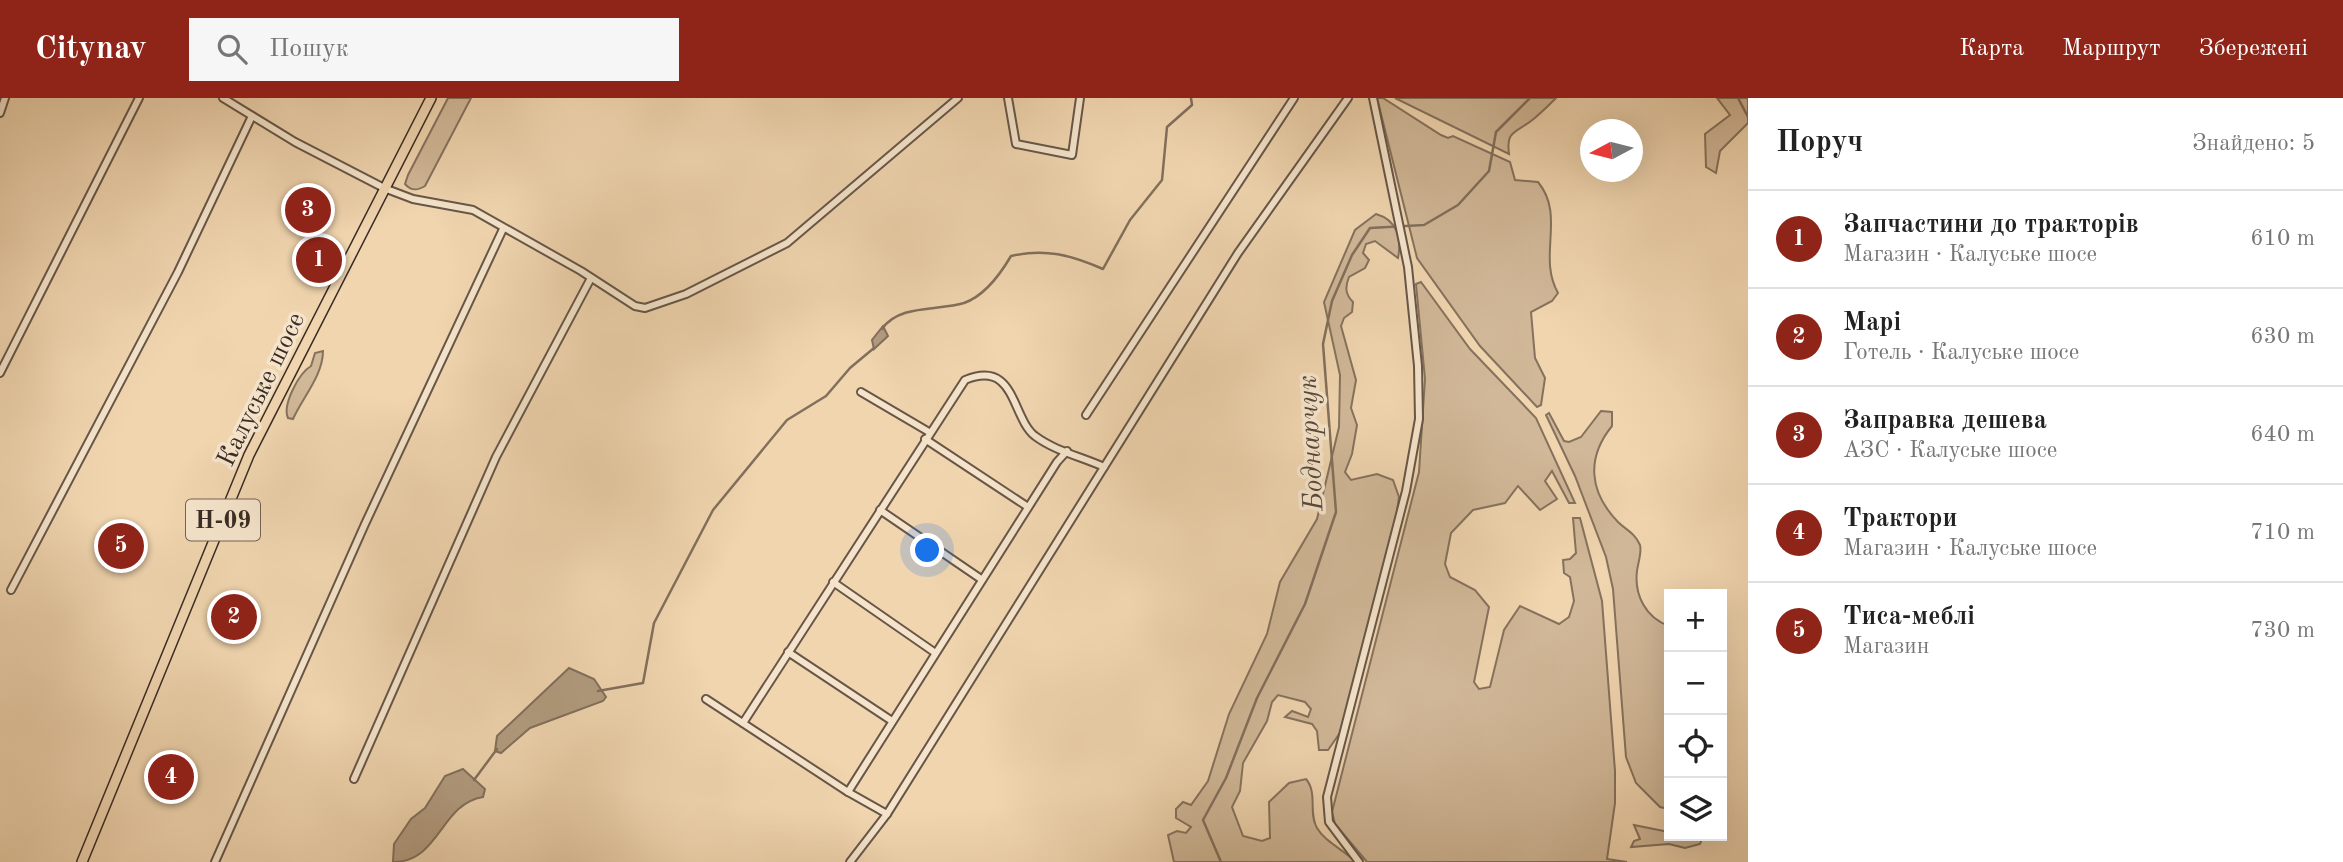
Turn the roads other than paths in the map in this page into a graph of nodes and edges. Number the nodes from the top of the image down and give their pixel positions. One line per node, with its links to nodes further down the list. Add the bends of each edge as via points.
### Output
1 (5, 98): 11 (street)
2 (139, 98): 16 (street)
3 (223, 98): 12 (street)
4 (430, 98): 13 (main road, Калуське шосе / Н-09)
5 (958, 98): 15 (street, via 787,243 686,294 645,309)
6 (1008, 98): 7 (street, via 1016,144 1072,155)
7 (1080, 98)
8 (1294, 98): 18 (street)
9 (1348, 98): 21 (street, via 1238,253)
10 (1373, 98): 38 (street, via 1402,231 1418,366 1415,452 1327,797 1329,822)
11 (0, 113)
12 (252, 116): 13 (street); 26 (street, via 178,272)
13 (384, 188): 14 (street, via 413,199 473,209); 35 (main road, Калуське шосе / Н-09, via 249,455)
14 (503, 229): 15 (street); 36 (street)
15 (591, 278): 32 (street, via 496,457)
16 (0, 373)
17 (861, 392): 19 (street)
18 (1086, 415)
19 (927, 436): 20 (street, via 958,386 975,376 1005,385 1032,434); 22 (street); 23 (street)
20 (1067, 451): 21 (street); 22 (street)
21 (1104, 467): 34 (street)
22 (1028, 507): 24 (street)
23 (880, 510): 24 (street); 25 (street)
24 (981, 579): 28 (street)
25 (833, 582): 27 (street); 28 (street)
26 (11, 590)
27 (788, 652): 30 (street); 31 (street)
28 (934, 652): 30 (street)
29 (706, 699): 31 (street)
30 (892, 721): 33 (street)
31 (743, 723): 33 (street)
32 (354, 779)
33 (848, 792): 34 (street)
34 (887, 814): 37 (street)
35 (82, 862)
36 (215, 862)
37 (850, 862)
38 (1359, 862)

